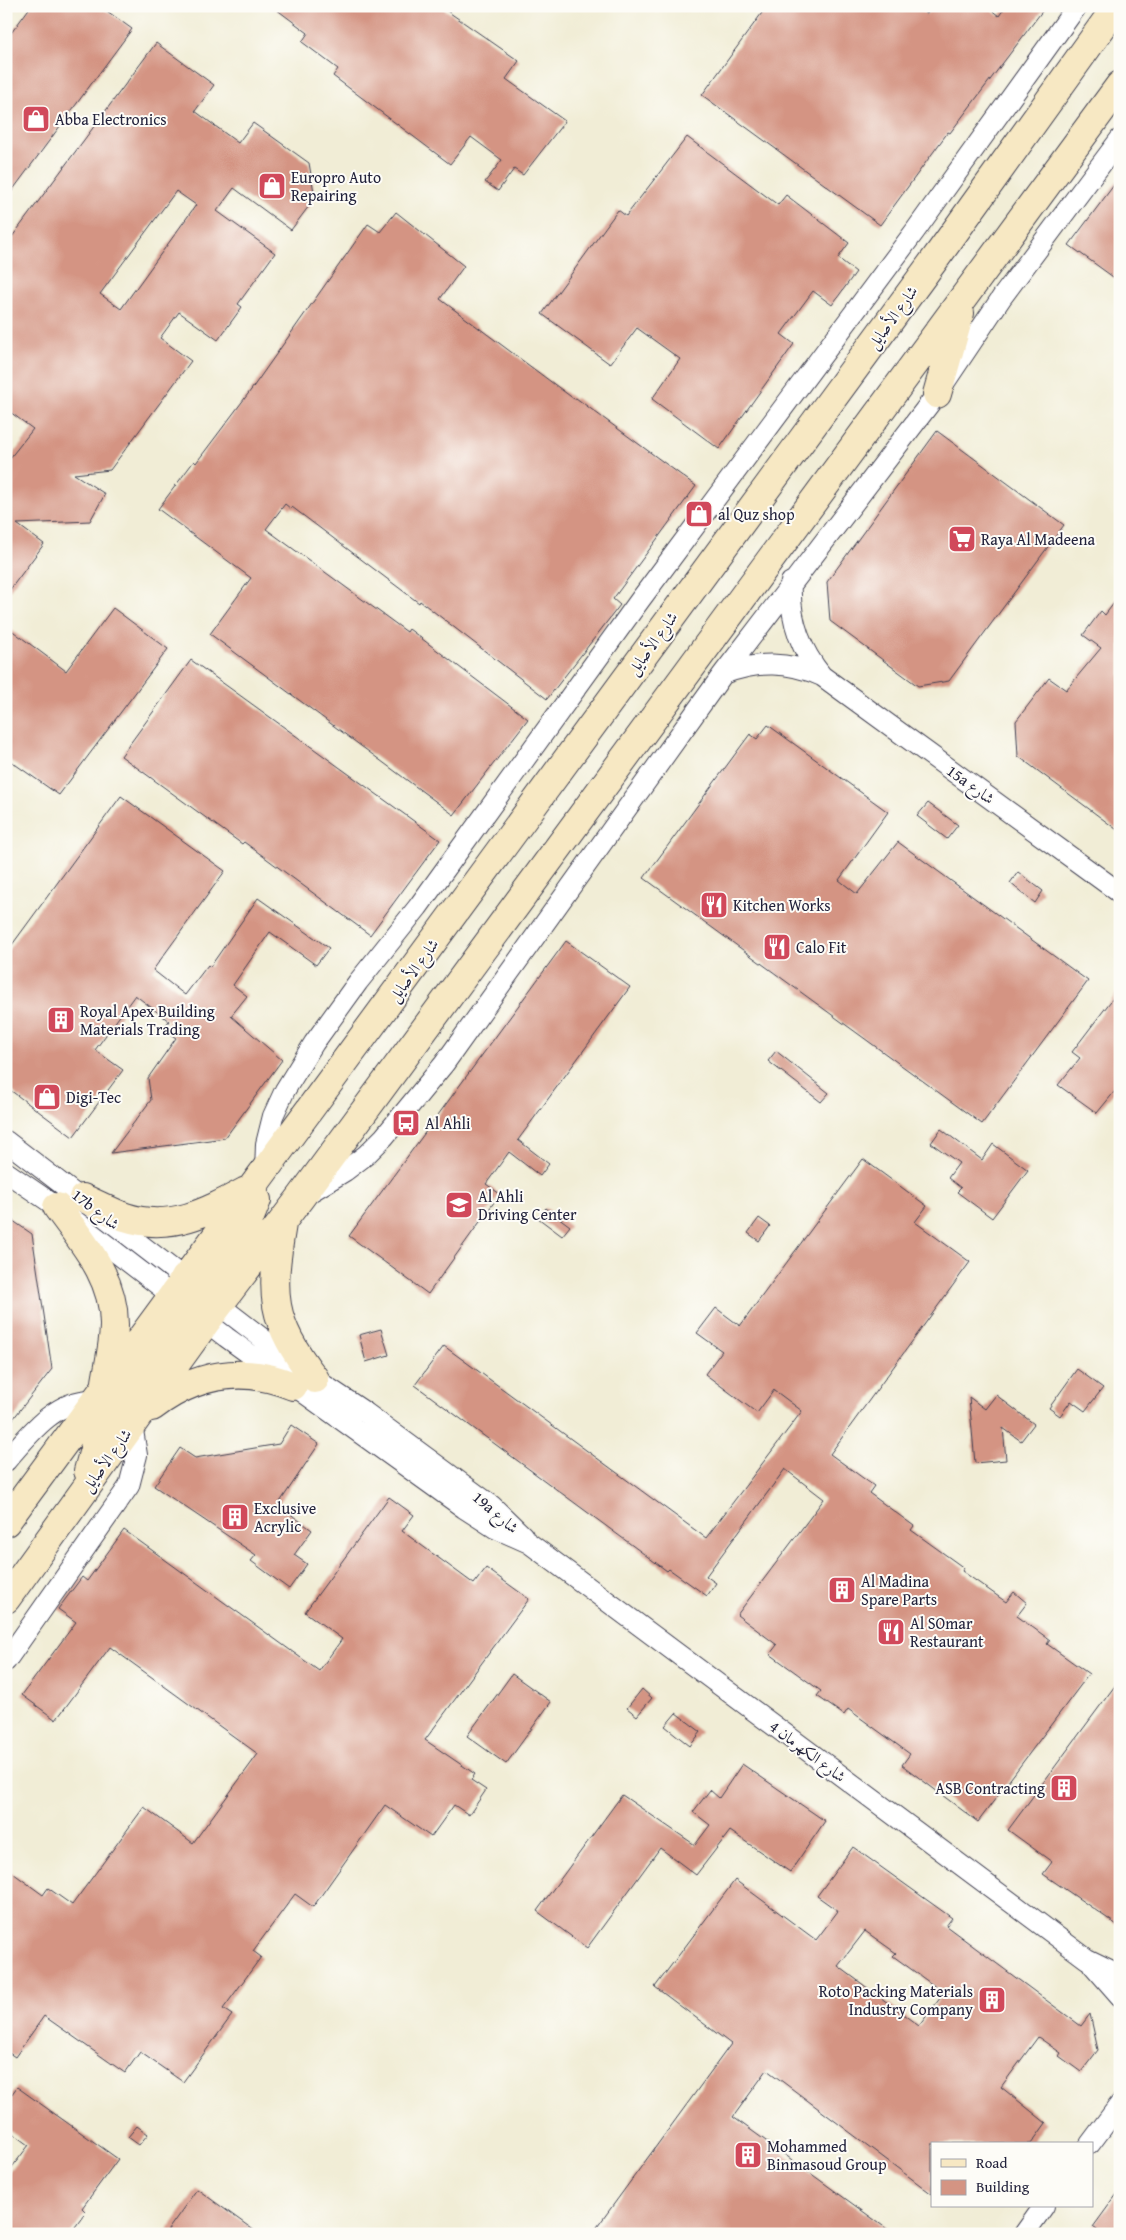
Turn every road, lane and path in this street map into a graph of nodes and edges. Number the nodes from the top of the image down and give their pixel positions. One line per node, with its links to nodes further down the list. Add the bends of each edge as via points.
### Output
1 (1077, 6): 13 (street, via 909,239 309,1051 273,1116)
2 (1117, 6): 13 (main road, شارع الأصايل)
3 (1120, 85): 5 (main road, شارع الأصايل)
4 (1120, 139): 6 (street, via 1002,297)
5 (965, 296): 6 (main road); 14 (main road, شارع الأصايل)
6 (937, 394): 7 (street)
7 (791, 582): 8 (street); 9 (street, 15a شارع, via 791,611 798,639)
8 (723, 674): 9 (street, 15a شارع, via 750,665 780,664); 14 (street, via 473,1026 420,1093 366,1155)
9 (822, 676): 10 (street, 15a شارع)
10 (1120, 893)
11 (6, 1140): 15 (street, 17b شارع)
12 (6, 1172): 16 (street, 17b شارع)
13 (259, 1180): 15 (main road, via 214,1209 176,1222 125,1217); 18 (main road, شارع الأصايل)
14 (300, 1197): 17 (main road, شارع الأصايل)
15 (83, 1198): 18 (street, 17b شارع)
16 (57, 1207): 18 (street, 17b شارع); 20 (main road, via 96,1262 110,1294 114,1324)
17 (283, 1219): 18 (main road, شارع الأصايل); 19 (main road, via 274,1280 276,1307)
18 (195, 1300): 19 (street, 19a شارع); 20 (main road, شارع الأصايل); 21 (main road, شارع الأصايل); 23 (main road, via 96,1442 89,1463)
19 (304, 1383): 21 (main road, via 251,1374 213,1376 175,1391); 25 (street, 19a شارع, via 464,1508 495,1528)
20 (101, 1392): 22 (street, via 64,1406 34,1430); 24 (main road, شارع الأصايل)
21 (134, 1422): 23 (main road, شارع الأصايل); 27 (street, via 137,1455 129,1486)
22 (6, 1461)
23 (89, 1484): 26 (main road, شارع الأصايل)
24 (6, 1522)
25 (529, 1543): 28 (street, شارع الكهرمان 4)
26 (6, 1599)
27 (6, 1661)
28 (1087, 1959): 29 (street, شارع الكهرمان 4); 30 (street, شارع الكهرمان 4)
29 (1120, 1975)
30 (1120, 1996)
31 (1120, 2104): 32 (street)
32 (1092, 2142)
33 (1043, 2208): 34 (street)
34 (1024, 2234)

